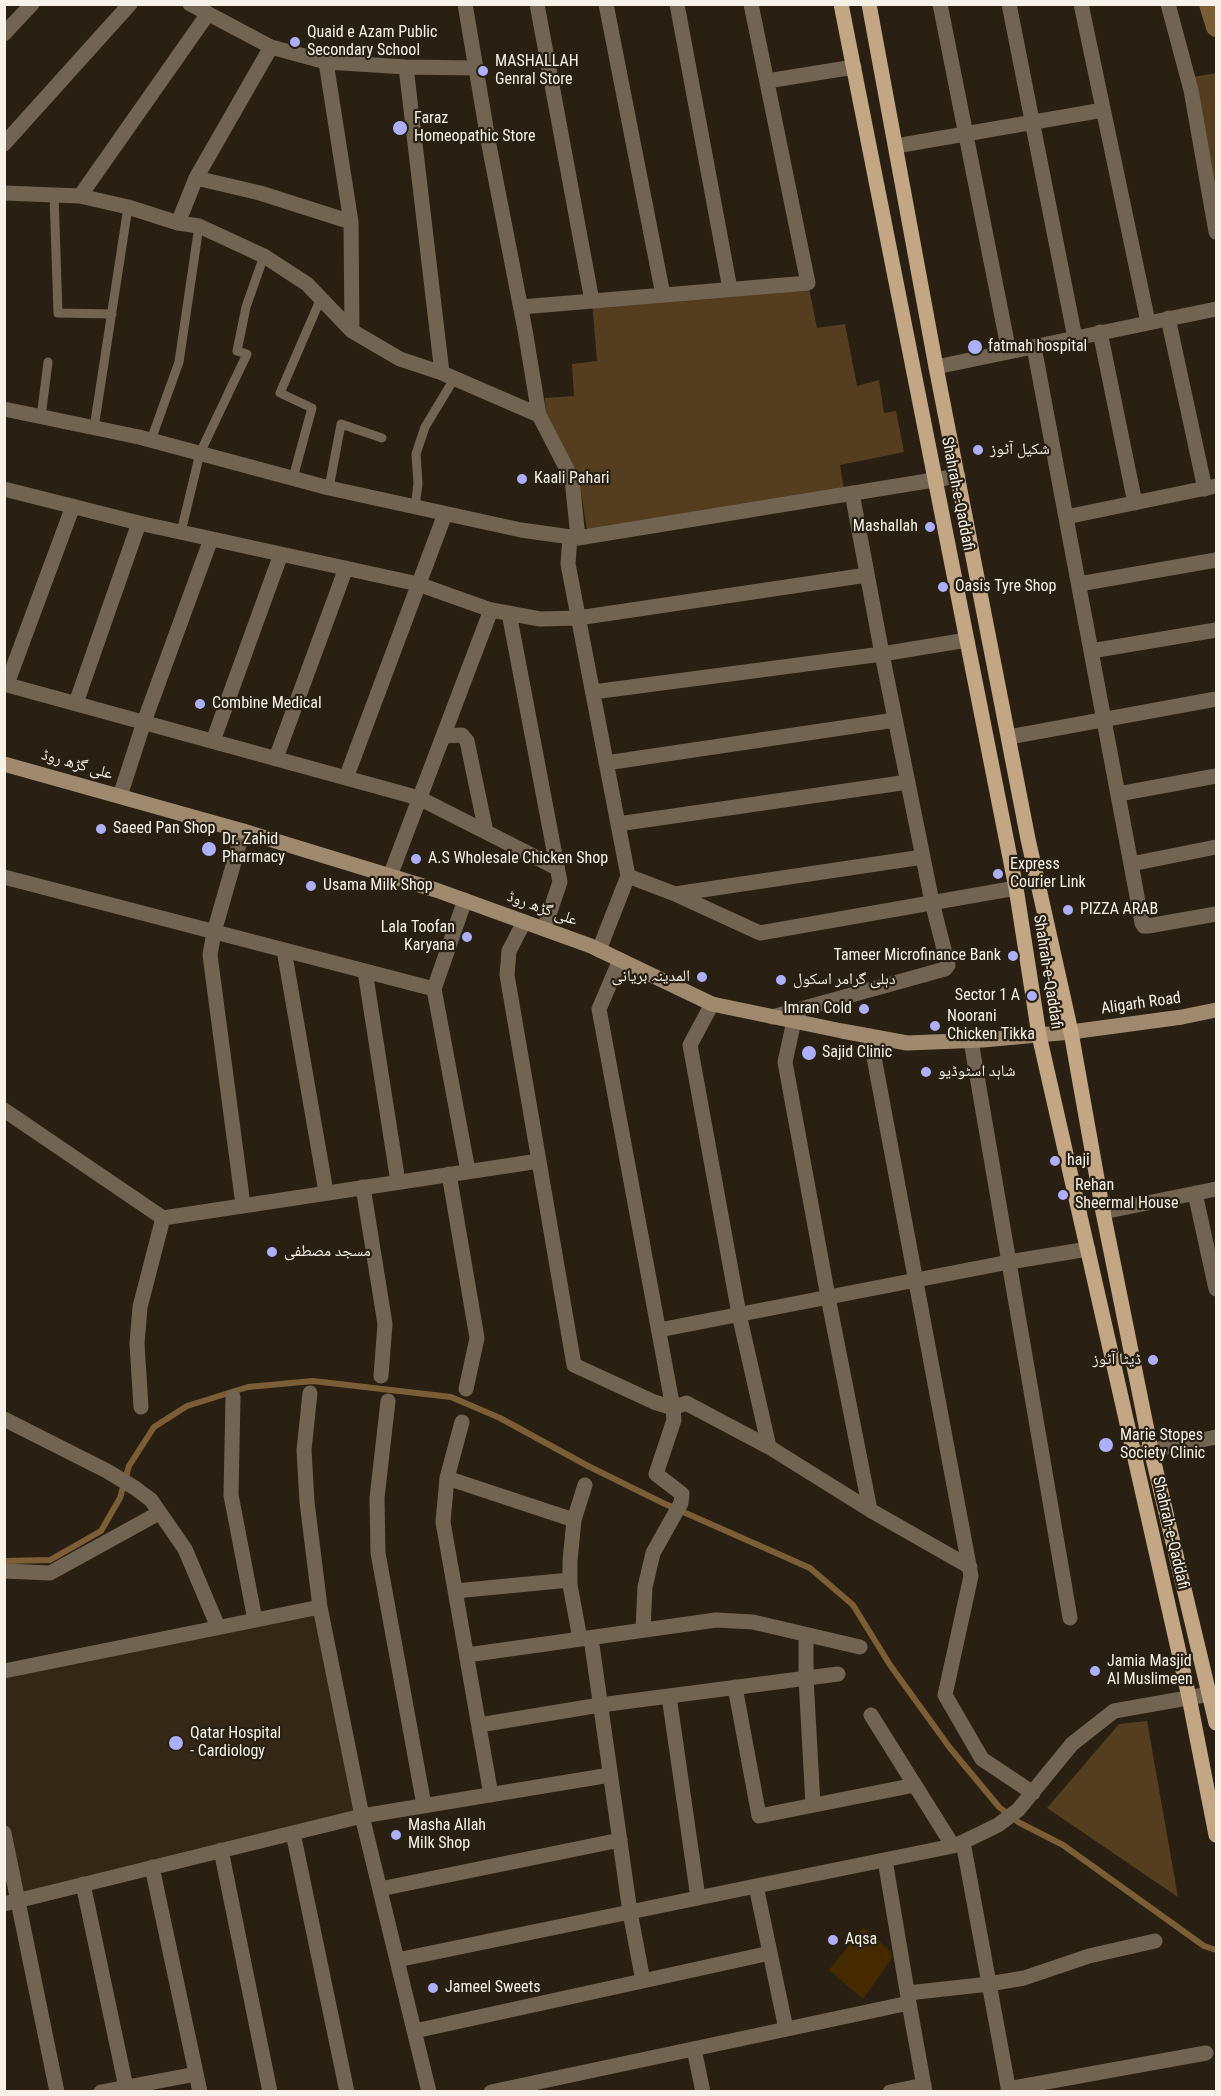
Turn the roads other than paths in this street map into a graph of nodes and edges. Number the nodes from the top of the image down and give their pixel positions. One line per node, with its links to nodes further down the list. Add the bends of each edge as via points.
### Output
1 (32, 4): 16 (street)
2 (130, 4): 26 (street)
3 (190, 4): 15 (street)
4 (465, 4): 21 (street)
5 (537, 4): 41 (street)
6 (606, 4): 39 (street)
7 (677, 4): 38 (street)
8 (751, 4): 22 (street)
9 (842, 4): 20 (main road, Shahrah-e-Qaddafi)
10 (868, 4): 27 (main road, Shahrah-e-Qaddafi)
11 (940, 4): 25 (street)
12 (1009, 4): 24 (street)
13 (1081, 4): 23 (street)
14 (1168, 4): 36 (street, via 1191,90)
15 (207, 15): 17 (street); 31 (street)
16 (4, 34)
17 (271, 47): 18 (street); 28 (street)
18 (326, 62): 19 (street); 33 (street)
19 (406, 67): 21 (street); 54 (street)
20 (854, 67): 22 (street); 64 (main road, Shahrah-e-Qaddafi)
21 (475, 68): 42 (street)
22 (766, 81): 38 (street, via 808,283)
23 (1103, 110): 24 (street); 46 (street)
24 (1032, 122): 25 (street); 49 (street)
25 (966, 134): 27 (street); 51 (street)
26 (4, 144)
27 (896, 146): 53 (main road, Shahrah-e-Qaddafi)
28 (196, 178): 33 (street, via 260,193); 34 (street)
29 (4, 193): 30 (street)
30 (54, 195): 31 (street); 44 (lane, via 58,313)
31 (80, 196): 32 (street)
32 (128, 207): 34 (street); 44 (lane)
33 (351, 222): 47 (street)
34 (178, 223): 35 (street)
35 (199, 226): 37 (street); 60 (lane, via 178,362)
36 (1216, 232)
37 (264, 256): 40 (street); 61 (lane, via 246,307 237,351 247,354)
38 (730, 290): 39 (street)
39 (663, 295): 41 (street)
40 (321, 298): 47 (street); 63 (lane, via 280,393 312,408)
41 (592, 301): 42 (street)
42 (521, 307): 56 (street)
43 (1216, 309): 45 (street)
44 (112, 314): 58 (lane)
45 (1168, 318): 46 (street); 65 (street)
46 (1148, 322): 48 (street)
47 (352, 331): 54 (street, via 400,359)
48 (1100, 332): 49 (street); 69 (street)
49 (1075, 338): 50 (street)
50 (1034, 346): 51 (street); 73 (street)
51 (1009, 352): 53 (street)
52 (48, 362): 57 (lane)
53 (936, 367): 62 (main road, Shahrah-e-Qaddafi)
54 (448, 376): 56 (street); 71 (lane, via 416,454)
55 (4, 409): 57 (street)
56 (539, 415): 76 (street, via 572,479)
57 (41, 417): 58 (street)
58 (94, 428): 60 (street)
59 (382, 438): 66 (lane, via 341,424)
60 (151, 440): 61 (street)
61 (200, 453): 63 (street); 75 (lane)
62 (958, 476): 64 (street); 99 (main road, Shahrah-e-Qaddafi)
63 (293, 478): 66 (street)
64 (936, 480): 67 (street); 88 (main road, Shahrah-e-Qaddafi)
65 (1211, 487): 69 (street)
66 (329, 488): 71 (street)
67 (852, 493): 76 (street); 81 (street)
68 (6, 494): 70 (street)
69 (1135, 503): 73 (street)
70 (74, 506): 74 (street); 91 (street)
71 (415, 507): 72 (street)
72 (445, 514): 76 (street); 82 (street)
73 (1066, 517): 83 (street)
74 (139, 523): 75 (street); 94 (street)
75 (182, 532): 77 (street)
76 (574, 538): 86 (street, via 568,564)
77 (211, 539): 78 (street); 97 (street)
78 (281, 554): 80 (street); 100 (street)
79 (1216, 560): 83 (street)
80 (346, 568): 82 (street); 101 (street)
81 (867, 575): 86 (street); 90 (street)
82 (418, 584): 84 (street); 105 (street)
83 (1079, 584): 89 (street)
84 (491, 609): 85 (street); 98 (street)
85 (509, 613): 86 (street, via 540,619); 116 (street)
86 (578, 618): 92 (street)
87 (1216, 630): 89 (street)
88 (967, 640): 90 (street); 120 (main road, Shahrah-e-Qaddafi)
89 (1091, 651): 96 (street)
90 (882, 654): 92 (street); 95 (street)
91 (6, 684): 94 (street)
92 (592, 692): 102 (street)
93 (1216, 699): 96 (street)
94 (76, 704): 97 (street)
95 (895, 720): 102 (street); 106 (street)
96 (1104, 720): 99 (street); 107 (street)
97 (144, 722): 100 (street); 108 (street)
98 (443, 736): 109 (street); 112 (street, via 462,735 467,741)
99 (1009, 737): 137 (main road, Shahrah-e-Qaddafi)
100 (213, 741): 101 (street)
101 (276, 759): 105 (street)
102 (606, 763): 110 (street)
103 (4, 764): 108 (main road, علی گڑھ روڈ)
104 (1216, 776): 107 (street)
105 (346, 778): 109 (street)
106 (908, 782): 110 (street); 114 (street)
107 (1118, 794): 115 (street)
108 (120, 796): 111 (main road, علی گڑھ روڈ)
109 (419, 798): 112 (street); 117 (street)
110 (618, 824): 118 (street)
111 (243, 831): 117 (main road, علی گڑھ روڈ); 127 (street)
112 (486, 832): 116 (street)
113 (1216, 847): 115 (street)
114 (923, 856): 121 (street); 123 (street)
115 (1131, 864): 124 (street, via 1144,926)
116 (557, 868): 126 (street, via 560,882)
117 (390, 876): 122 (main road, علی گڑھ روڈ)
118 (628, 876): 121 (street); 129 (street)
119 (4, 877): 127 (street)
120 (1016, 888): 123 (street); 138 (main road, Shahrah-e-Qaddafi)
121 (675, 894): 123 (street, via 760,933)
122 (465, 900): 125 (main road, علی گڑھ روڈ); 132 (street)
123 (932, 902): 135 (street, via 948,965 945,969)
124 (1216, 914)
125 (524, 922): 126 (main road, علی گڑھ روڈ); 142 (street, via 509,951 507,975)
126 (544, 929): 129 (main road, علی گڑھ روڈ)
127 (214, 932): 128 (street); 150 (street, via 210,956)
128 (284, 950): 131 (street); 148 (street)
129 (599, 950): 130 (main road, علی گڑھ روڈ)
130 (620, 960): 133 (main road, علی گڑھ روڈ); 159 (street, via 599,1009)
131 (365, 971): 132 (street); 145 (street)
132 (434, 989): 143 (street)
133 (712, 1004): 135 (main road, علی گڑھ روڈ); 158 (street, via 690,1045)
134 (1216, 1010): 137 (main road, Aligarh Road)
135 (772, 1017): 136 (main road, علی گڑھ روڈ)
136 (794, 1022): 139 (main road, علی گڑھ روڈ); 157 (street, via 785,1062)
137 (1071, 1032): 138 (main road, علی گڑھ روڈ); 151 (main road, Shahrah-e-Qaddafi)
138 (1039, 1035): 140 (main road, علی گڑھ روڈ); 153 (main road, Shahrah-e-Qaddafi)
139 (870, 1036): 140 (main road, علی گڑھ روڈ, via 907,1043); 155 (street)
140 (970, 1041): 154 (street)
141 (4, 1110): 152 (street)
142 (539, 1161): 143 (street); 166 (street, via 574,1365)
143 (468, 1171): 144 (street)
144 (449, 1174): 145 (street); 161 (street, via 477,1338)
145 (398, 1182): 146 (street)
146 (363, 1187): 148 (street); 160 (street, via 385,1324)
147 (1216, 1189): 149 (street)
148 (326, 1192): 150 (street)
149 (1195, 1193): 151 (street); 156 (street)
150 (243, 1205): 152 (street)
151 (1103, 1212): 171 (main road, Shahrah-e-Qaddafi)
152 (163, 1218): 165 (street, via 140,1307 136,1344)
153 (1088, 1249): 154 (street); 172 (main road, Shahrah-e-Qaddafi)
154 (1009, 1262): 155 (street); 183 (street)
155 (916, 1280): 157 (street); 178 (street)
156 (1216, 1289)
157 (828, 1297): 158 (street); 175 (street)
158 (739, 1314): 159 (street); 170 (street)
159 (659, 1330): 166 (street)
160 (381, 1376)
161 (466, 1389)
162 (310, 1393): 182 (street, via 304,1450)
163 (233, 1397): 184 (street, via 231,1495)
164 (388, 1401): 206 (street, via 376,1498 378,1553)
165 (141, 1407)
166 (673, 1408): 170 (street, via 686,1403); 186 (street, via 674,1420 656,1474 682,1494 681,1503 653,1553 645,1587)
167 (4, 1419): 176 (street, via 107,1471 151,1500)
168 (462, 1422): 173 (street)
169 (1216, 1437): 171 (street)
170 (769, 1447): 175 (street)
171 (1151, 1450): 172 (street); 195 (main road, Shahrah-e-Qaddafi)
172 (1134, 1454): 197 (main road, Shahrah-e-Qaddafi)
173 (447, 1478): 177 (street); 181 (street, via 443,1522)
174 (585, 1485): 177 (street)
175 (870, 1510): 178 (street)
176 (159, 1513): 179 (street, via 50,1573); 185 (street, via 185,1550)
177 (574, 1520): 180 (street)
178 (970, 1567): 204 (street, via 945,1695 981,1759)
179 (4, 1571)
180 (570, 1580): 181 (street); 188 (street)
181 (456, 1591): 190 (street)
182 (320, 1607): 184 (street); 208 (street)
183 (1070, 1617)
184 (255, 1620): 185 (street)
185 (218, 1627): 191 (street)
186 (643, 1630): 187 (street, via 716,1620 753,1622); 188 (street)
187 (806, 1635): 189 (street); 193 (street)
188 (586, 1638): 190 (street); 198 (street)
189 (860, 1647)
190 (467, 1655): 201 (street)
191 (4, 1671)
192 (838, 1674): 193 (street)
193 (806, 1678): 194 (street); 207 (street)
194 (735, 1687): 196 (street); 207 (street, via 759,1816)
195 (1210, 1694): 197 (street); 200 (main road, Shahrah-e-Qaddafi)
196 (669, 1696): 198 (street); 220 (street)
197 (1189, 1697): 204 (street, via 1114,1711 1072,1744); 211 (main road, Shahrah-e-Qaddafi)
198 (600, 1705): 201 (street); 202 (street)
199 (871, 1715): 203 (street)
200 (1216, 1723)
201 (479, 1725): 205 (street)
202 (610, 1775): 205 (street); 212 (street)
203 (915, 1785): 207 (street); 213 (street)
204 (1033, 1793): 213 (street, via 998,1825)
205 (491, 1795): 206 (street)
206 (424, 1805): 208 (street)
207 (813, 1805)
208 (362, 1816): 210 (street); 219 (street)
209 (4, 1833): 221 (street)
210 (293, 1833): 214 (street); 241 (street)
211 (1216, 1835)
212 (620, 1840): 219 (street); 222 (street)
213 (958, 1844): 215 (street); 227 (street)
214 (221, 1850): 216 (street); 240 (street)
215 (885, 1860): 218 (street); 228 (street)
216 (152, 1867): 217 (street); 233 (street)
217 (83, 1884): 221 (street); 235 (street)
218 (756, 1886): 220 (street); 224 (street)
219 (380, 1889): 225 (street)
220 (698, 1898): 222 (street)
221 (12, 1902): 237 (street)
222 (630, 1912): 225 (street); 226 (street)
223 (1155, 1941): 227 (street)
224 (770, 1953): 226 (street); 229 (street)
225 (397, 1960): 230 (street)
226 (643, 1981): 230 (street)
227 (989, 1984): 228 (street); 236 (street)
228 (908, 1998): 229 (street); 234 (street)
229 (786, 2029): 231 (street)
230 (415, 2031): 242 (street)
231 (694, 2049): 243 (street); 244 (street)
232 (1206, 2053): 236 (street)
233 (196, 2074): 235 (street); 239 (street)
234 (924, 2088): 245 (street)
235 (126, 2089): 238 (street)
236 (1009, 2090)
237 (57, 2091)
238 (100, 2091)
239 (200, 2091)
240 (270, 2091)
241 (347, 2091)
242 (429, 2091)
243 (491, 2091)
244 (703, 2091)
245 (890, 2091)

